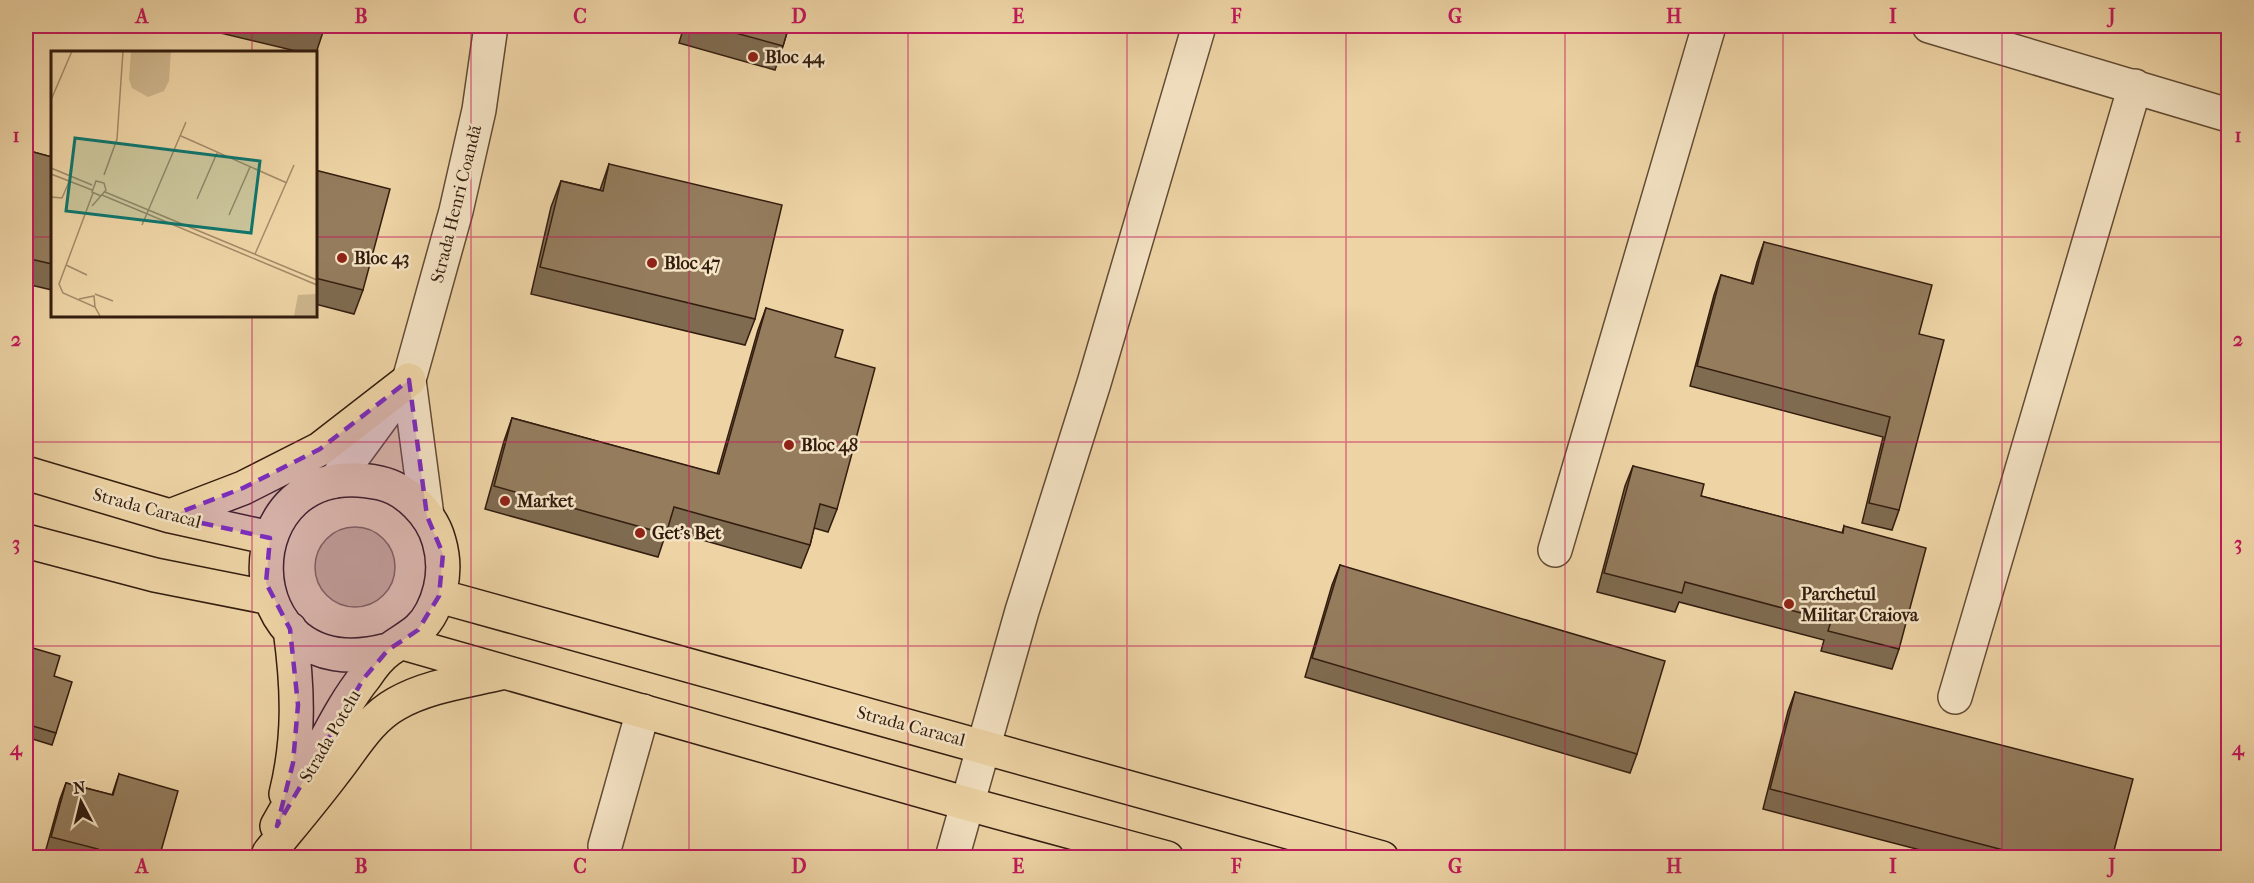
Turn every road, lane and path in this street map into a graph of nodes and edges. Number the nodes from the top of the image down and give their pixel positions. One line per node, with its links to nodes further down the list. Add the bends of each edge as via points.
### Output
1 (491, 26): 7 (street, Strada Henri Coandă, via 479,110 456,211)
2 (1199, 26): 22 (street)
3 (1709, 26): 14 (street)
4 (1929, 26): 5 (street)
5 (2135, 87): 6 (street); 20 (street)
6 (2229, 115)
7 (409, 380): 9 (street, Strada Henri Coandă); 10 (main road, via 320,449 243,488); 11 (street, Strada Henri Coandă)
8 (26, 473): 10 (main road, Strada Caracal)
9 (335, 481): 11 (main road, via 361,479 386,485 408,497); 12 (main road, via 314,488 295,501)
10 (170, 516): 12 (main road, Strada Caracal)
11 (427, 516): 15 (main road, via 443,554)
12 (270, 538): 16 (main road, via 265,568)
13 (26, 541): 16 (main road, via 155,575)
14 (1555, 550)
15 (439, 596): 18 (main road, via 418,630); 22 (main road, Strada Caracal)
16 (271, 598): 17 (main road)
17 (290, 629): 18 (main road, via 307,643 346,656 368,656); 24 (main road, Strada Potelu, via 297,682 294,763)
18 (395, 647): 19 (main road); 24 (main road, Strada Potelu, via 364,678 345,706)
19 (505, 672): 21 (main road); 24 (main road, via 422,692 381,714)
20 (1955, 697)
21 (643, 711): 23 (main road); 25 (street)
22 (985, 746): 23 (street); 28 (main road, Strada Caracal)
23 (968, 804): 26 (street); 27 (main road)
24 (271, 846)
25 (605, 846)
26 (952, 858)
27 (1167, 858)
28 (1382, 858)

